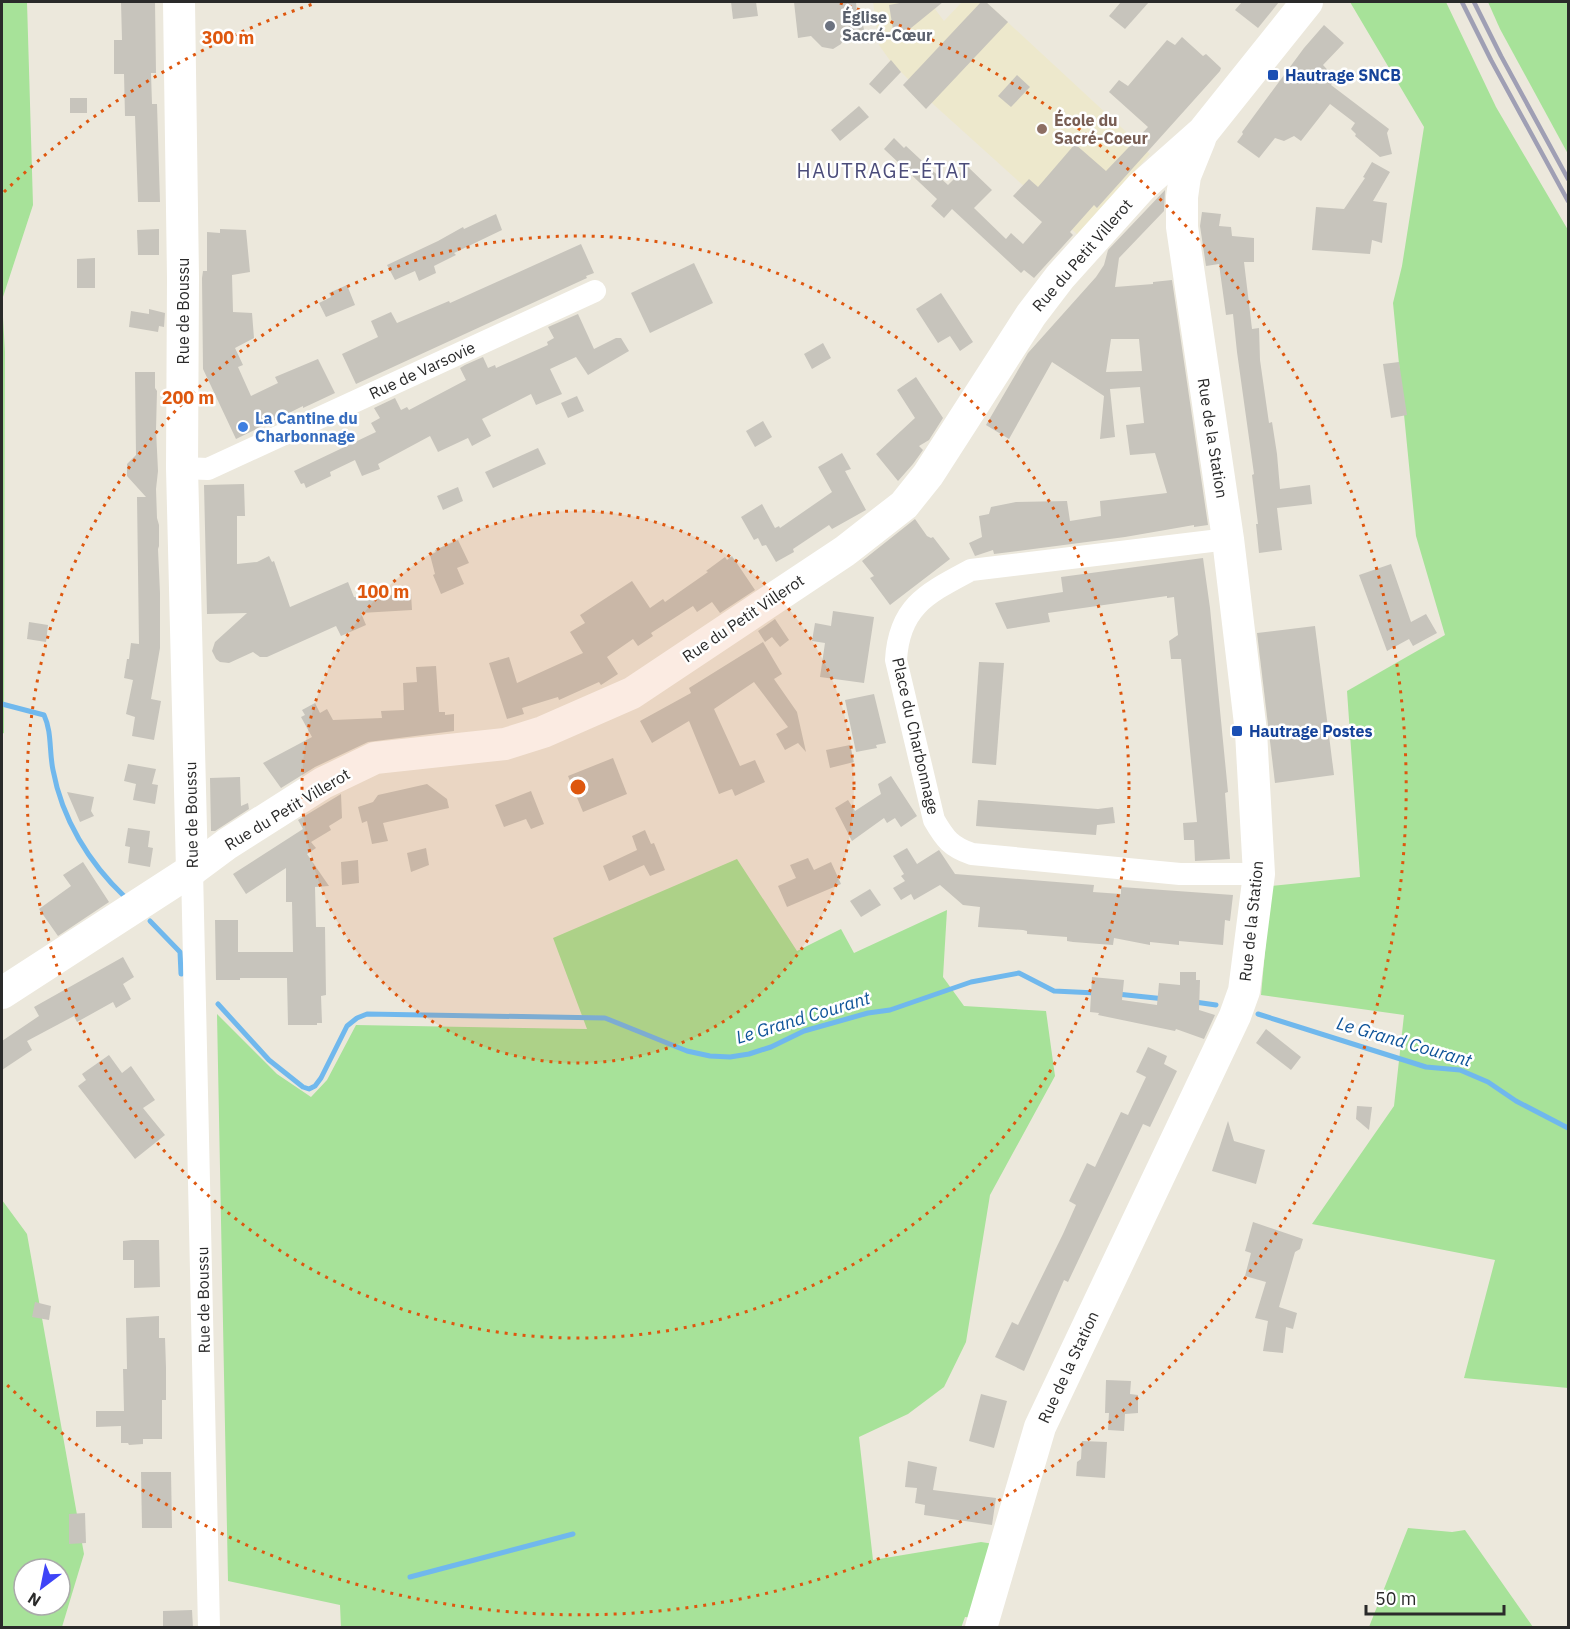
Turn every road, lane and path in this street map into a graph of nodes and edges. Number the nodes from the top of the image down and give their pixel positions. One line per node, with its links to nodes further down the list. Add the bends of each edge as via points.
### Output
1 (179, 2): 5 (street, Rue de Boussu)
2 (1307, 2): 3 (street, Rue du Petit Villerot)
3 (1203, 132): 6 (street, Rue de la Station, via 1185,176 1182,227); 7 (street, Rue du Petit Villerot, via 1141,187 1060,277 1031,315 928,475 903,505 845,551 632,693 543,732 505,744 375,758 323,783)
4 (594, 291): 5 (street, Rue de Varsovie, via 208,469)
5 (182, 468): 7 (street, Rue de Boussu)
6 (1228, 539): 8 (street, Rue de la Station, via 1251,732); 8 (street, Place du Charbonnage, via 971,570 939,586 914,606 897,642 896,660 934,820 956,849 972,854 1180,874)
7 (192, 870): 9 (street, Rue du Petit Villerot); 10 (street, Rue de Boussu)
8 (1259, 874): 11 (street, Rue de la Station, via 1244,991 1236,1016 1040,1427)
9 (2, 993)
10 (209, 1628)
11 (981, 1628)

